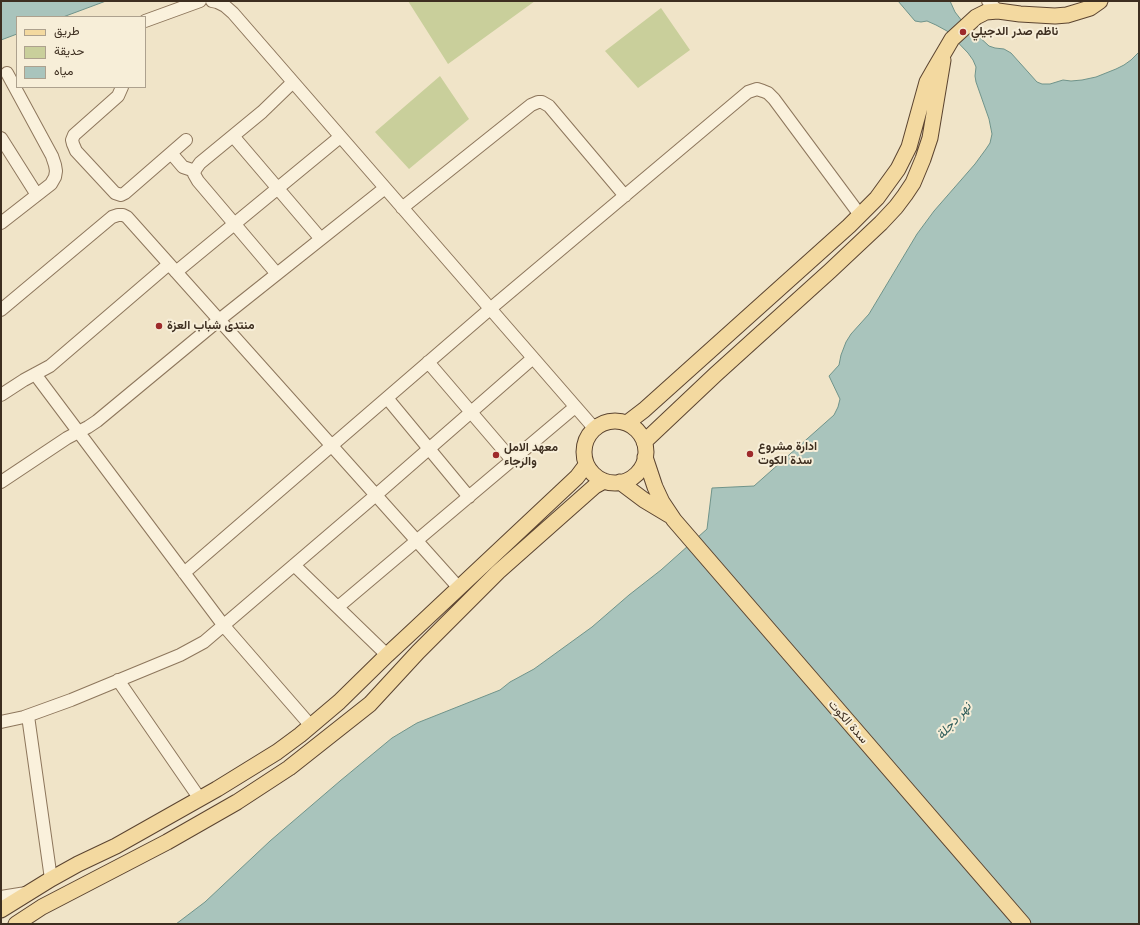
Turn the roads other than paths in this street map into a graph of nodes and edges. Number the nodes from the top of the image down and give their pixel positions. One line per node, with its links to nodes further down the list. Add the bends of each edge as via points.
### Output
1 (200, 1): 5 (street)
2 (212, 1): 8 (street, via 225,6 233,13)
3 (1100, 1): 4 (main road, via 1090,8 1068,15 1020,14)
4 (993, 6): 6 (main road, via 976,17)
5 (146, 21)
6 (948, 46): 23 (main road, via 927,82 909,147 901,164 890,182); 44 (main road, via 930,138 906,195 830,272 716,374)
7 (8, 73): 18 (street, via 55,165 54,181)
8 (293, 82): 10 (street); 11 (street)
9 (122, 88): 19 (street, via 118,96 74,135 72,140 76,150 115,193)
10 (233, 136): 15 (street, via 200,163); 16 (street)
11 (340, 137): 16 (street); 17 (street)
12 (1, 138): 18 (street)
13 (186, 140): 14 (street)
14 (171, 153): 15 (street, via 183,167); 19 (street)
15 (195, 171): 25 (street, via 198,182)
16 (278, 188): 25 (street); 26 (street)
17 (385, 188): 21 (street); 26 (street)
18 (37, 195): 24 (street)
19 (120, 195): 22 (street)
20 (624, 196): 21 (street, via 549,106 538,102); 23 (street, via 748,92 758,90 768,93 774,99); 29 (street)
21 (402, 208): 29 (street)
22 (120, 215): 27 (street, via 127,217); 30 (street, via 112,217)
23 (860, 215): 39 (main road)
24 (1, 223)
25 (235, 224): 27 (street); 28 (street)
26 (321, 238): 28 (street)
27 (173, 268): 31 (street); 34 (street, via 50,366)
28 (277, 274): 31 (street)
29 (490, 309): 32 (street); 33 (street)
30 (1, 310)
31 (219, 320): 41 (street, via 97,421); 42 (street)
32 (533, 358): 37 (street); 38 (street)
33 (428, 362): 36 (street); 38 (street)
34 (35, 374): 35 (street); 41 (street)
35 (1, 395)
36 (387, 398): 42 (street); 43 (street)
37 (575, 407): 40 (street); 45 (street)
38 (471, 411): 43 (street); 45 (street)
39 (627, 423): 40 (main road, via 610,421); 44 (main road, via 640,434)
40 (594, 428): 46 (main road, via 584,445)
41 (79, 432): 48 (street); 55 (street)
42 (332, 446): 50 (street); 55 (street)
43 (429, 448): 50 (street); 51 (street)
44 (645, 449): 49 (main road, via 642,466 637,473); 52 (main road, via 655,487)
45 (512, 460): 51 (street)
46 (586, 465): 47 (main road); 56 (main road)
47 (604, 481): 49 (main road); 60 (main road, via 595,486 498,572)
48 (1, 482)
49 (620, 482): 52 (main road)
50 (376, 495): 53 (street); 54 (street)
51 (469, 497): 53 (street)
52 (672, 518): 72 (main road, سدة الكوت)
53 (417, 541): 56 (street); 57 (street)
54 (294, 565): 57 (street); 58 (street)
55 (184, 573): 58 (street)
56 (459, 588): 59 (main road)
57 (338, 607): 61 (street)
58 (224, 626): 62 (street, via 194,648); 65 (street)
59 (415, 629): 60 (main road); 61 (main road)
60 (429, 642): 71 (main road, via 370,704 289,768 167,842 42,906)
61 (386, 655): 65 (main road)
62 (118, 680): 63 (street); 66 (street)
63 (28, 716): 64 (street); 67 (street)
64 (1, 722)
65 (311, 726): 66 (main road, via 277,752)
66 (200, 799): 67 (main road)
67 (51, 879): 68 (main road)
68 (28, 893): 69 (street); 70 (main road)
69 (1, 897)
70 (1, 910)
71 (16, 924)
72 (1023, 924)

